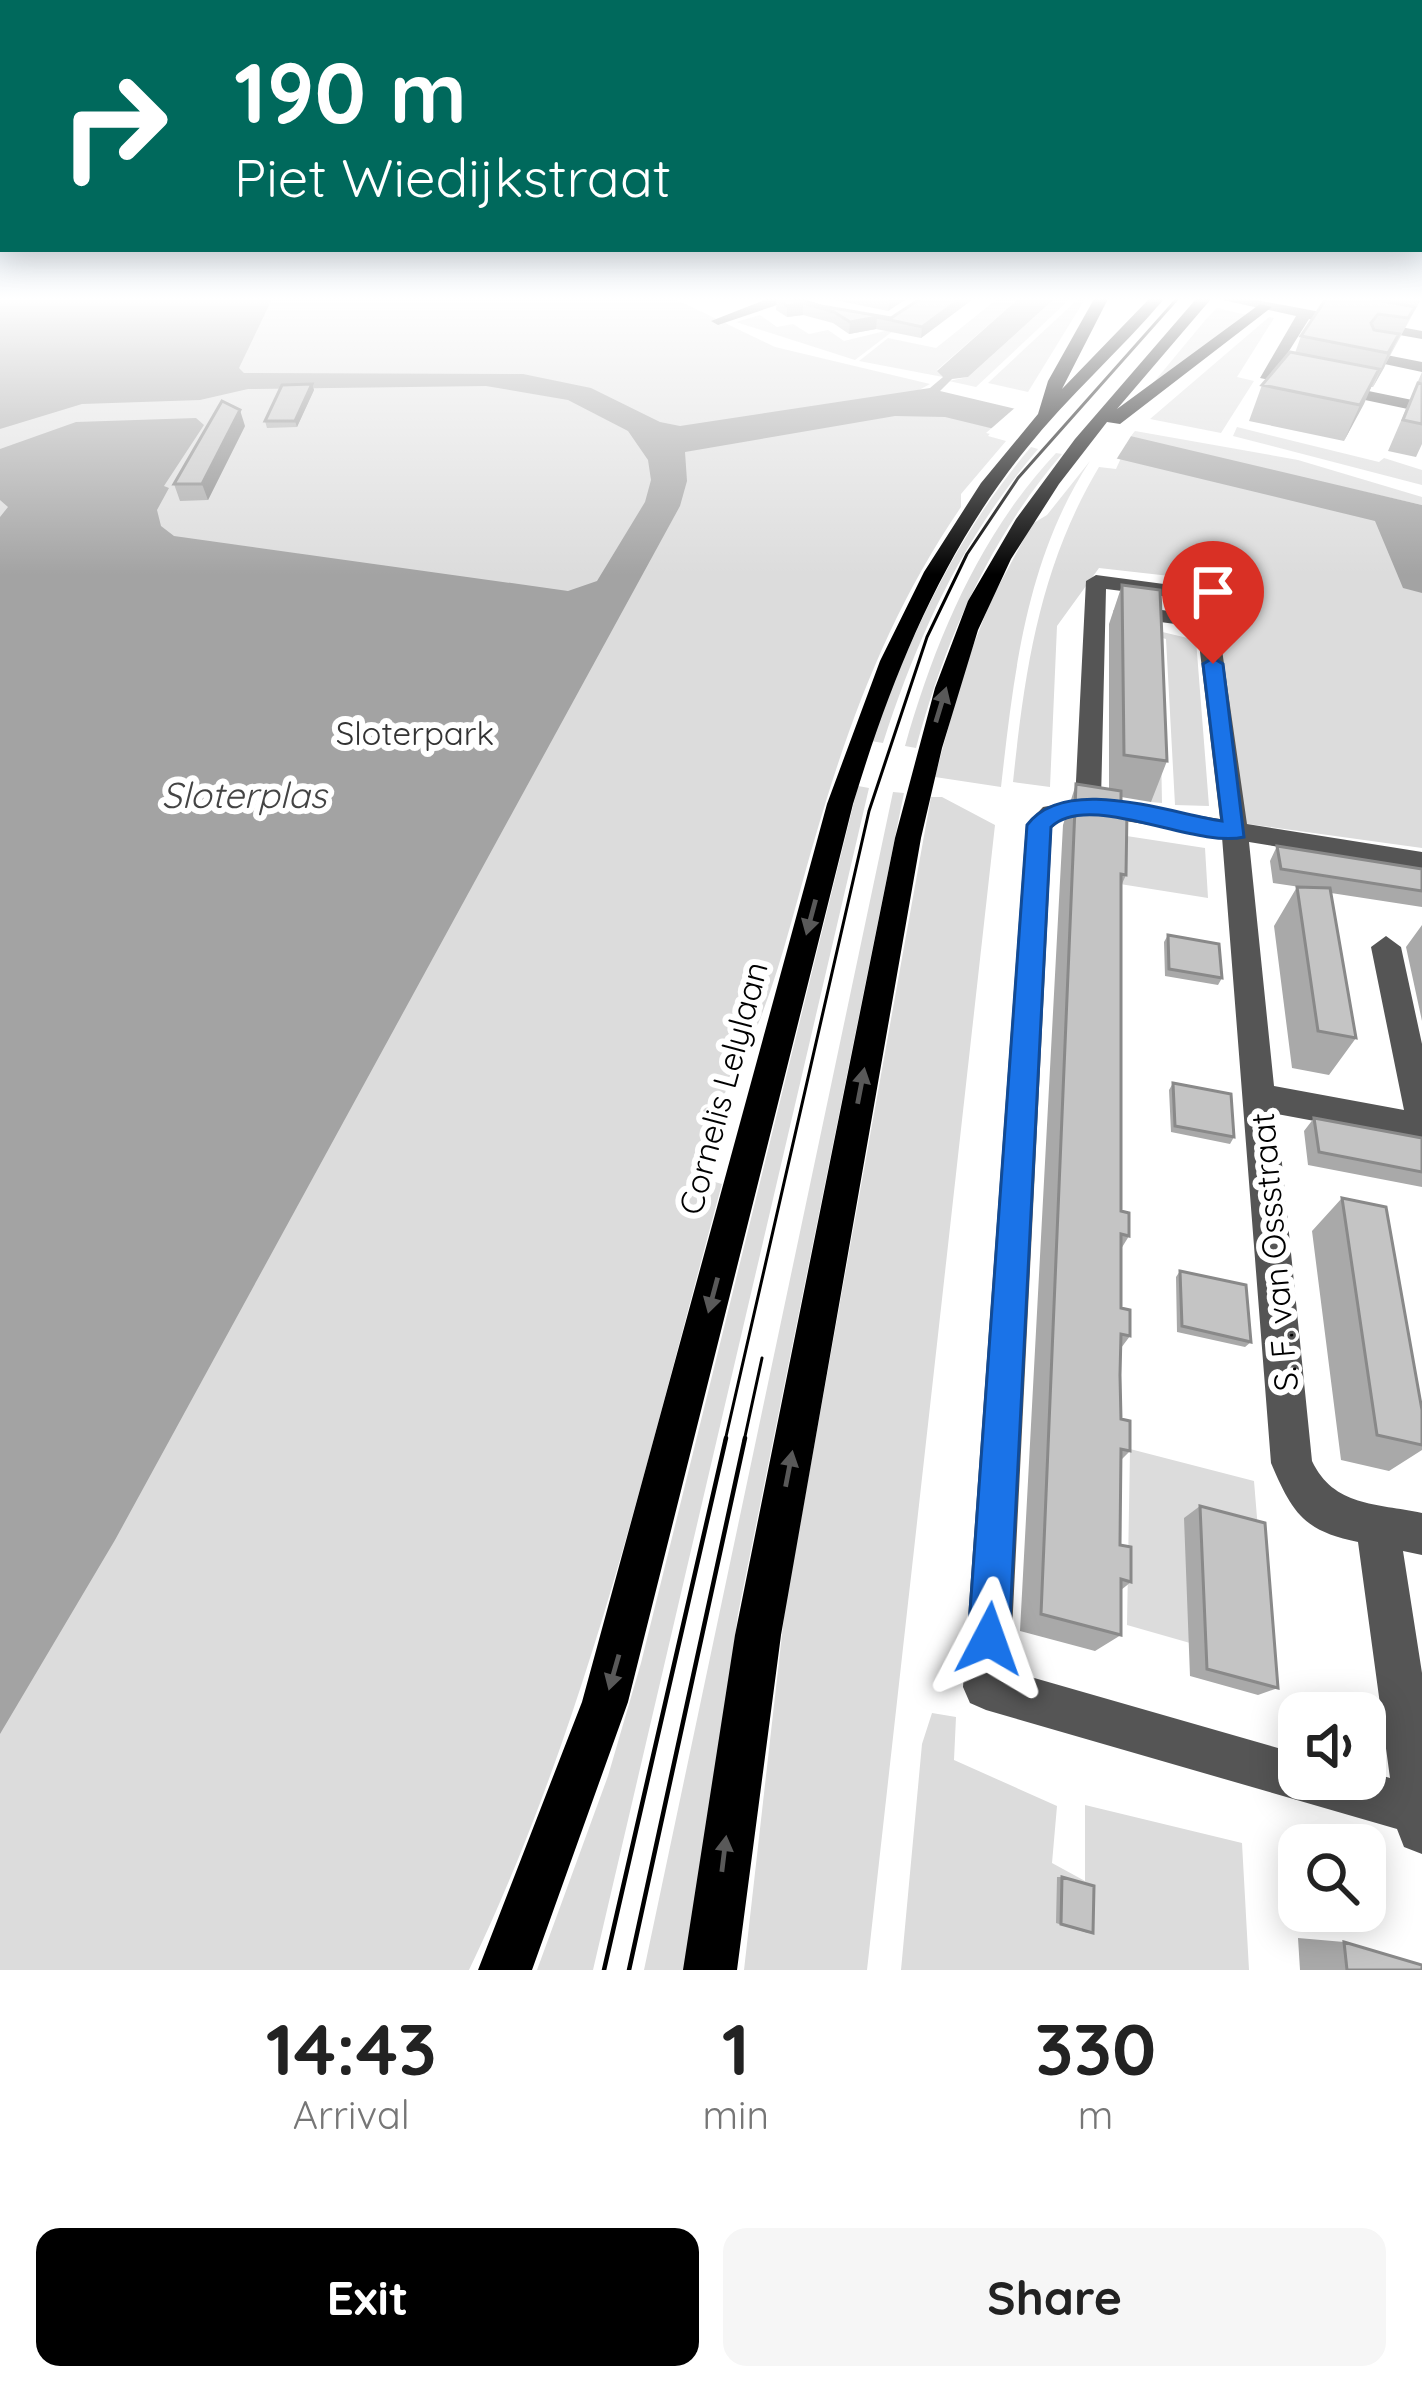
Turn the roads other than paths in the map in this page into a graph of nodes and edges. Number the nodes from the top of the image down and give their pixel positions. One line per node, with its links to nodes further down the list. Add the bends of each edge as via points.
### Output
1 (1060, 391): 6 (main road)
2 (1064, 391): 6 (main road, Cornelis Lelylaan)
3 (1133, 391): 8 (main road)
4 (1146, 391): 8 (main road)
5 (1344, 391): 7 (street)
6 (1057, 398): 20 (main road, Cornelis Lelylaan, one-way to 20, via 940,555 869,708 605,1702)
7 (1422, 407)
8 (1118, 411): 21 (main road, one-way to 8, via 762,1612 934,729 980,600 1026,518)
9 (1088, 807): 10 (street); 10 (street, S. F. van Ossstraat, via 1095,608 1207,622); 17 (street, via 1052,813 1039,825 986,1687)
10 (1235, 832): 11 (street); 13 (street, S. F. van Ossstraat)
11 (1422, 861)
12 (1386, 947): 14 (street)
13 (1261, 1096): 14 (street); 15 (street, S. F. van Ossstraat, via 1292,1463 1309,1500 1339,1517)
14 (1422, 1122)
15 (1377, 1524): 16 (street, S. F. van Ossstraat); 19 (street)
16 (1422, 1534)
17 (1278, 1771)
18 (1364, 1800): 19 (street)
19 (1421, 1820)
20 (505, 1970)
21 (710, 1970)

